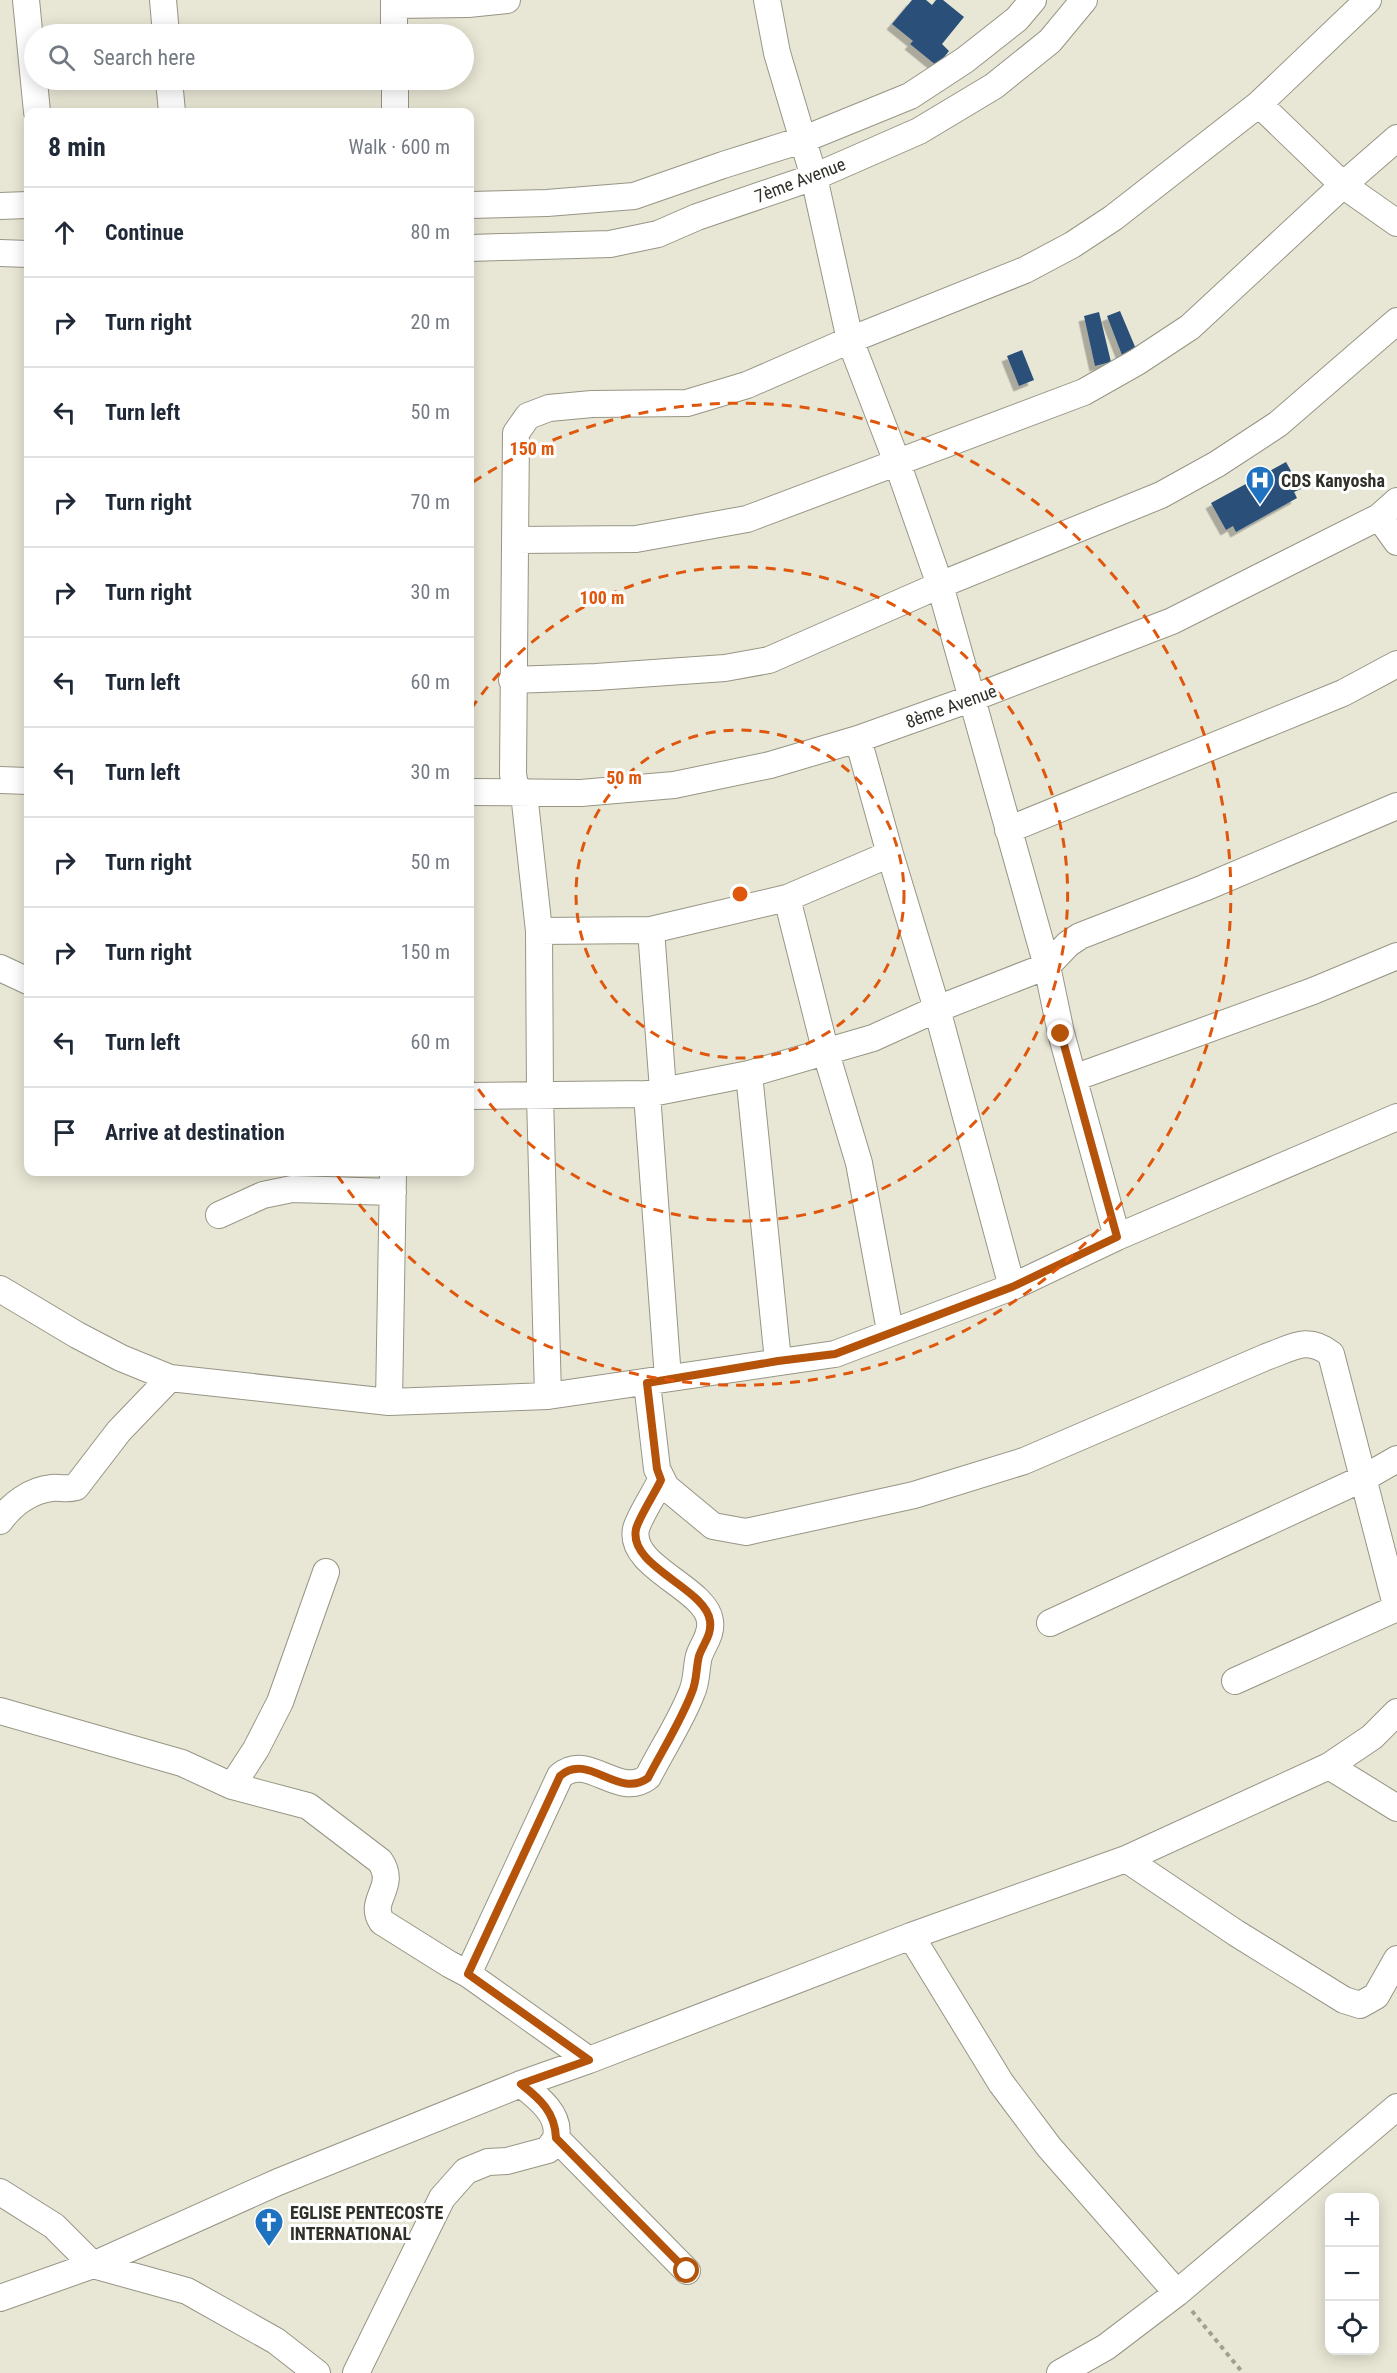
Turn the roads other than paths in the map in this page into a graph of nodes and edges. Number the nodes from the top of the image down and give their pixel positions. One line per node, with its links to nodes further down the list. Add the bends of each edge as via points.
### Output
1 (26, 0): 9 (street)
2 (163, 0): 10 (street)
3 (507, 0): 8 (street, via 468,4)
4 (768, 0): 20 (street, via 777,52)
5 (1033, 0): 20 (street, 7ème Avenue, via 1017,19 965,60 910,96)
6 (1084, 0): 21 (street, 7ème Avenue, via 1050,41 994,86 919,130)
7 (1368, 0): 15 (street)
8 (394, 2): 11 (street)
9 (28, 24)
10 (165, 24)
11 (394, 24)
12 (35, 90): 16 (street)
13 (170, 90): 17 (street)
14 (395, 90): 18 (street)
15 (1258, 104): 22 (street); 31 (street, via 1113,218 1072,245 1025,270)
16 (37, 108)
17 (172, 108)
18 (395, 108)
19 (1397, 138): 22 (street)
20 (802, 140): 21 (street); 23 (street, 7ème Avenue, via 634,196)
21 (814, 177): 27 (street, 7ème Avenue, via 658,234 619,242); 31 (street)
22 (1343, 185): 26 (street); 32 (street, via 1190,327 1137,362 1084,392)
23 (474, 205)
24 (0, 206): 25 (street)
25 (24, 206)
26 (1397, 224)
27 (474, 248)
28 (0, 253): 29 (street)
29 (24, 254)
30 (1397, 321): 36 (street, via 1278,424 1217,464 1161,495)
31 (850, 340): 32 (street); 34 (street, via 747,385 687,403 592,404 549,408 528,416 516,433)
32 (897, 462): 34 (street, via 747,519 636,539); 36 (street)
33 (1388, 509): 35 (street); 39 (street, 8ème Avenue, via 1172,621)
34 (516, 540): 38 (street)
35 (1397, 542)
36 (940, 585): 38 (street, via 750,665); 39 (street)
37 (1397, 664): 46 (street, via 1343,693)
38 (512, 680): 44 (street, via 513,774 515,785)
39 (974, 698): 40 (street, 8ème Avenue); 46 (street)
40 (858, 740): 44 (street, 8ème Avenue, via 770,765 674,785 581,793); 47 (street)
41 (0, 780): 42 (street)
42 (24, 781)
43 (474, 792): 44 (street, 8ème Avenue)
44 (524, 793): 50 (street)
45 (1397, 806): 52 (street, via 1080,936)
46 (1008, 830): 52 (street)
47 (890, 854): 48 (street); 55 (street)
48 (787, 898): 49 (street); 56 (street)
49 (651, 930): 50 (street); 59 (street)
50 (539, 931): 61 (street)
51 (1397, 956): 58 (street, via 1313,991)
52 (1047, 966): 55 (street); 58 (street)
53 (0, 968): 54 (street)
54 (24, 979)
55 (937, 1009): 56 (street, via 873,1038); 66 (street)
56 (826, 1053): 57 (street); 68 (street, via 859,1163)
57 (749, 1074): 59 (street); 69 (street)
58 (1074, 1078): 65 (street)
59 (655, 1092): 61 (street); 71 (street)
60 (474, 1096): 61 (street)
61 (540, 1096): 72 (street)
62 (1397, 1118): 65 (street)
63 (393, 1182): 64 (street, via 292,1189 254,1198); 73 (street)
64 (219, 1215)
65 (1117, 1237): 66 (street)
66 (1012, 1287): 68 (street)
67 (0, 1288): 70 (street, via 76,1335)
68 (890, 1331): 69 (street, via 835,1354)
69 (778, 1361): 71 (street)
70 (170, 1378): 73 (street); 77 (street, via 119,1431 76,1487 54,1487 33,1493 17,1502)
71 (658, 1381): 72 (street); 76 (street, via 657,1469)
72 (548, 1396): 73 (street)
73 (389, 1402)
74 (1397, 1459): 75 (street)
75 (1364, 1478): 76 (street, via 1331,1354 1320,1345 1306,1343 1024,1461 914,1495 746,1532 713,1526); 79 (street); 80 (street)
76 (661, 1480): 90 (street, via 636,1527 635,1541 643,1556 705,1609 710,1621 693,1690 648,1778 639,1784 630,1785 581,1768 568,1769 560,1776)
77 (0, 1521)
78 (326, 1572): 85 (street, via 280,1702)
79 (1397, 1608): 81 (street)
80 (1050, 1623)
81 (1235, 1681)
82 (0, 1712): 85 (street, via 182,1763)
83 (1397, 1712): 84 (street, via 1372,1737)
84 (1329, 1766): 86 (street); 87 (street)
85 (232, 1786): 90 (street, via 308,1806 380,1861 386,1870 386,1884 378,1906 382,1922)
86 (1397, 1808)
87 (1126, 1859): 88 (street); 89 (street, via 1344,2000 1360,2005 1376,1995)
88 (912, 1936): 91 (street); 98 (street, via 1008,2092 1049,2147)
89 (1397, 1959)
90 (468, 1974): 91 (street)
91 (589, 2060): 92 (street)
92 (521, 2084): 94 (street, via 544,2102 555,2124); 96 (street, via 278,2182)
93 (1397, 2107): 98 (street)
94 (556, 2138): 97 (street); 101 (street, via 548,2150 488,2162 466,2171 442,2198)
95 (0, 2192): 96 (street, via 54,2226)
96 (93, 2265): 99 (street); 100 (street, via 187,2291 276,2341)
97 (687, 2271)
98 (1177, 2293): 102 (street, via 1106,2347)
99 (0, 2298)
100 (316, 2373)
101 (356, 2373)
102 (1060, 2373)

